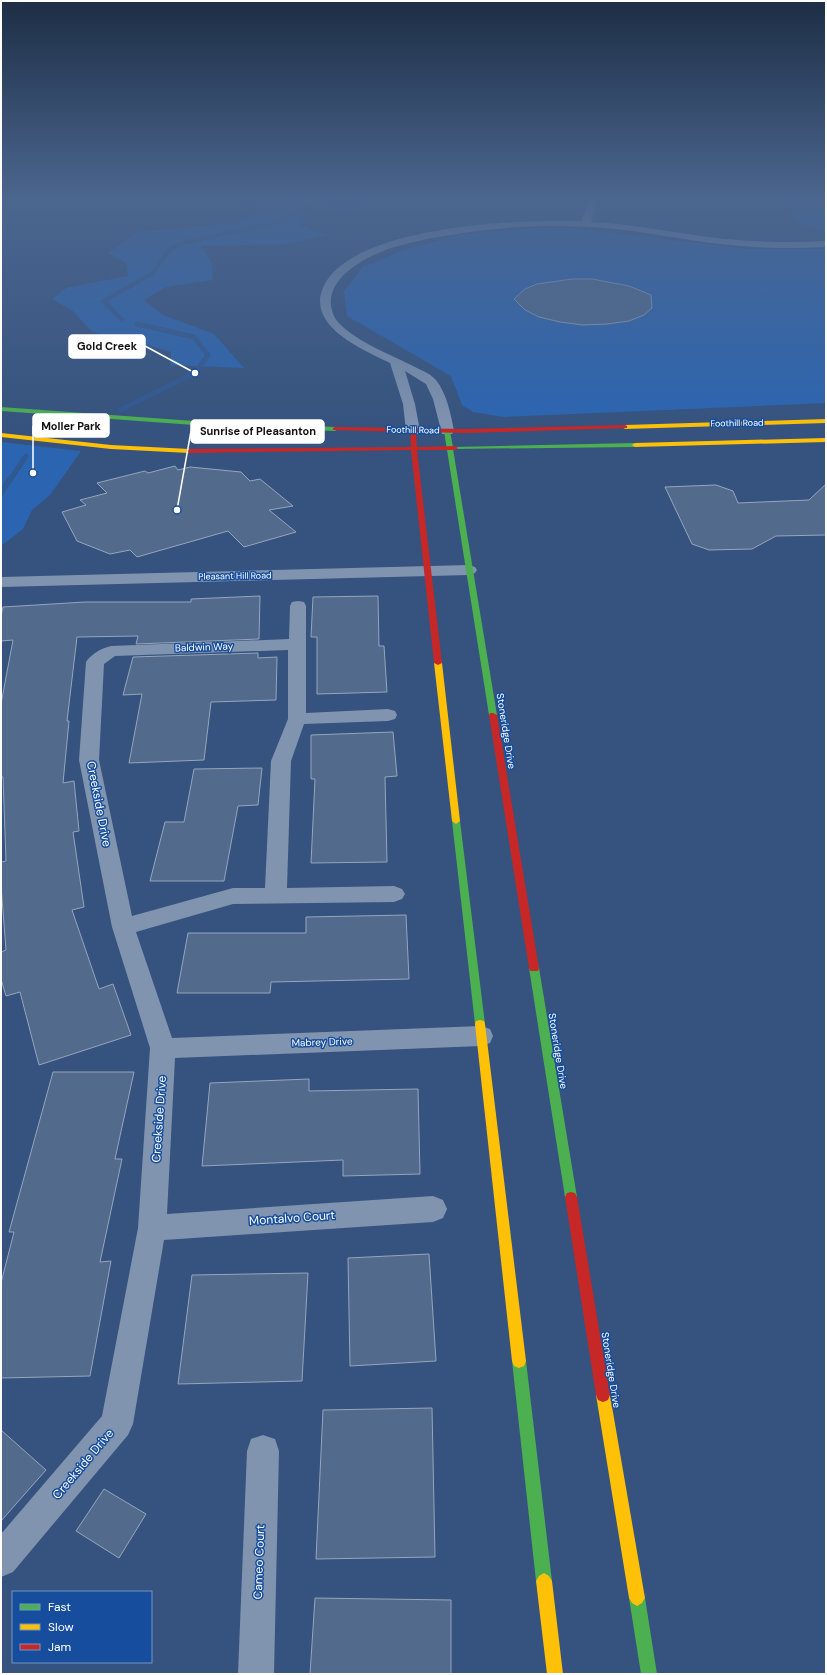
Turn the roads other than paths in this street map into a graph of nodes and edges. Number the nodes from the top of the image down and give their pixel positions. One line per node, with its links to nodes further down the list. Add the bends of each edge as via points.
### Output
1 (337, 274): 2 (street, via 330,283 326,294 326,308 334,325)
2 (395, 361): 5 (street, via 407,392); 6 (street, via 432,382 445,417)
3 (1, 409): 5 (main road, Foothill Road, via 257,427)
4 (826, 421): 6 (main road, Foothill Road)
5 (413, 431): 6 (main road, Foothill Road); 9 (main road)
6 (447, 431): 10 (main road, Stoneridge Drive)
7 (1, 435): 9 (main road, Foothill Road, via 170,451)
8 (826, 440): 10 (main road, Foothill Road)
9 (414, 448): 10 (main road, Foothill Road); 12 (main road)
10 (450, 448): 11 (main road, Stoneridge Drive)
11 (469, 570): 12 (street, Pleasant Hill Road); 30 (main road, Stoneridge Drive)
12 (428, 571): 13 (street, Pleasant Hill Road); 22 (main road)
13 (1, 582)
14 (298, 606): 15 (street)
15 (298, 644): 16 (street, Baldwin Way); 18 (street)
16 (111, 651): 21 (street, Creekside Drive, via 95,662 89,760)
17 (388, 715): 18 (street)
18 (297, 719): 20 (street, via 281,762)
19 (394, 894): 20 (street)
20 (276, 896): 21 (street, via 233,896)
21 (124, 926): 23 (street, Creekside Drive)
22 (481, 1036): 23 (street, Mabrey Drive); 29 (main road)
23 (163, 1048): 25 (street, Creekside Drive)
24 (433, 1209): 25 (street, Montalvo Court)
25 (152, 1228): 27 (street, Creekside Drive, via 117,1424)
26 (263, 1451): 28 (street, Cameo Court)
27 (1, 1560)
28 (256, 1674)
29 (555, 1674)
30 (649, 1674)

